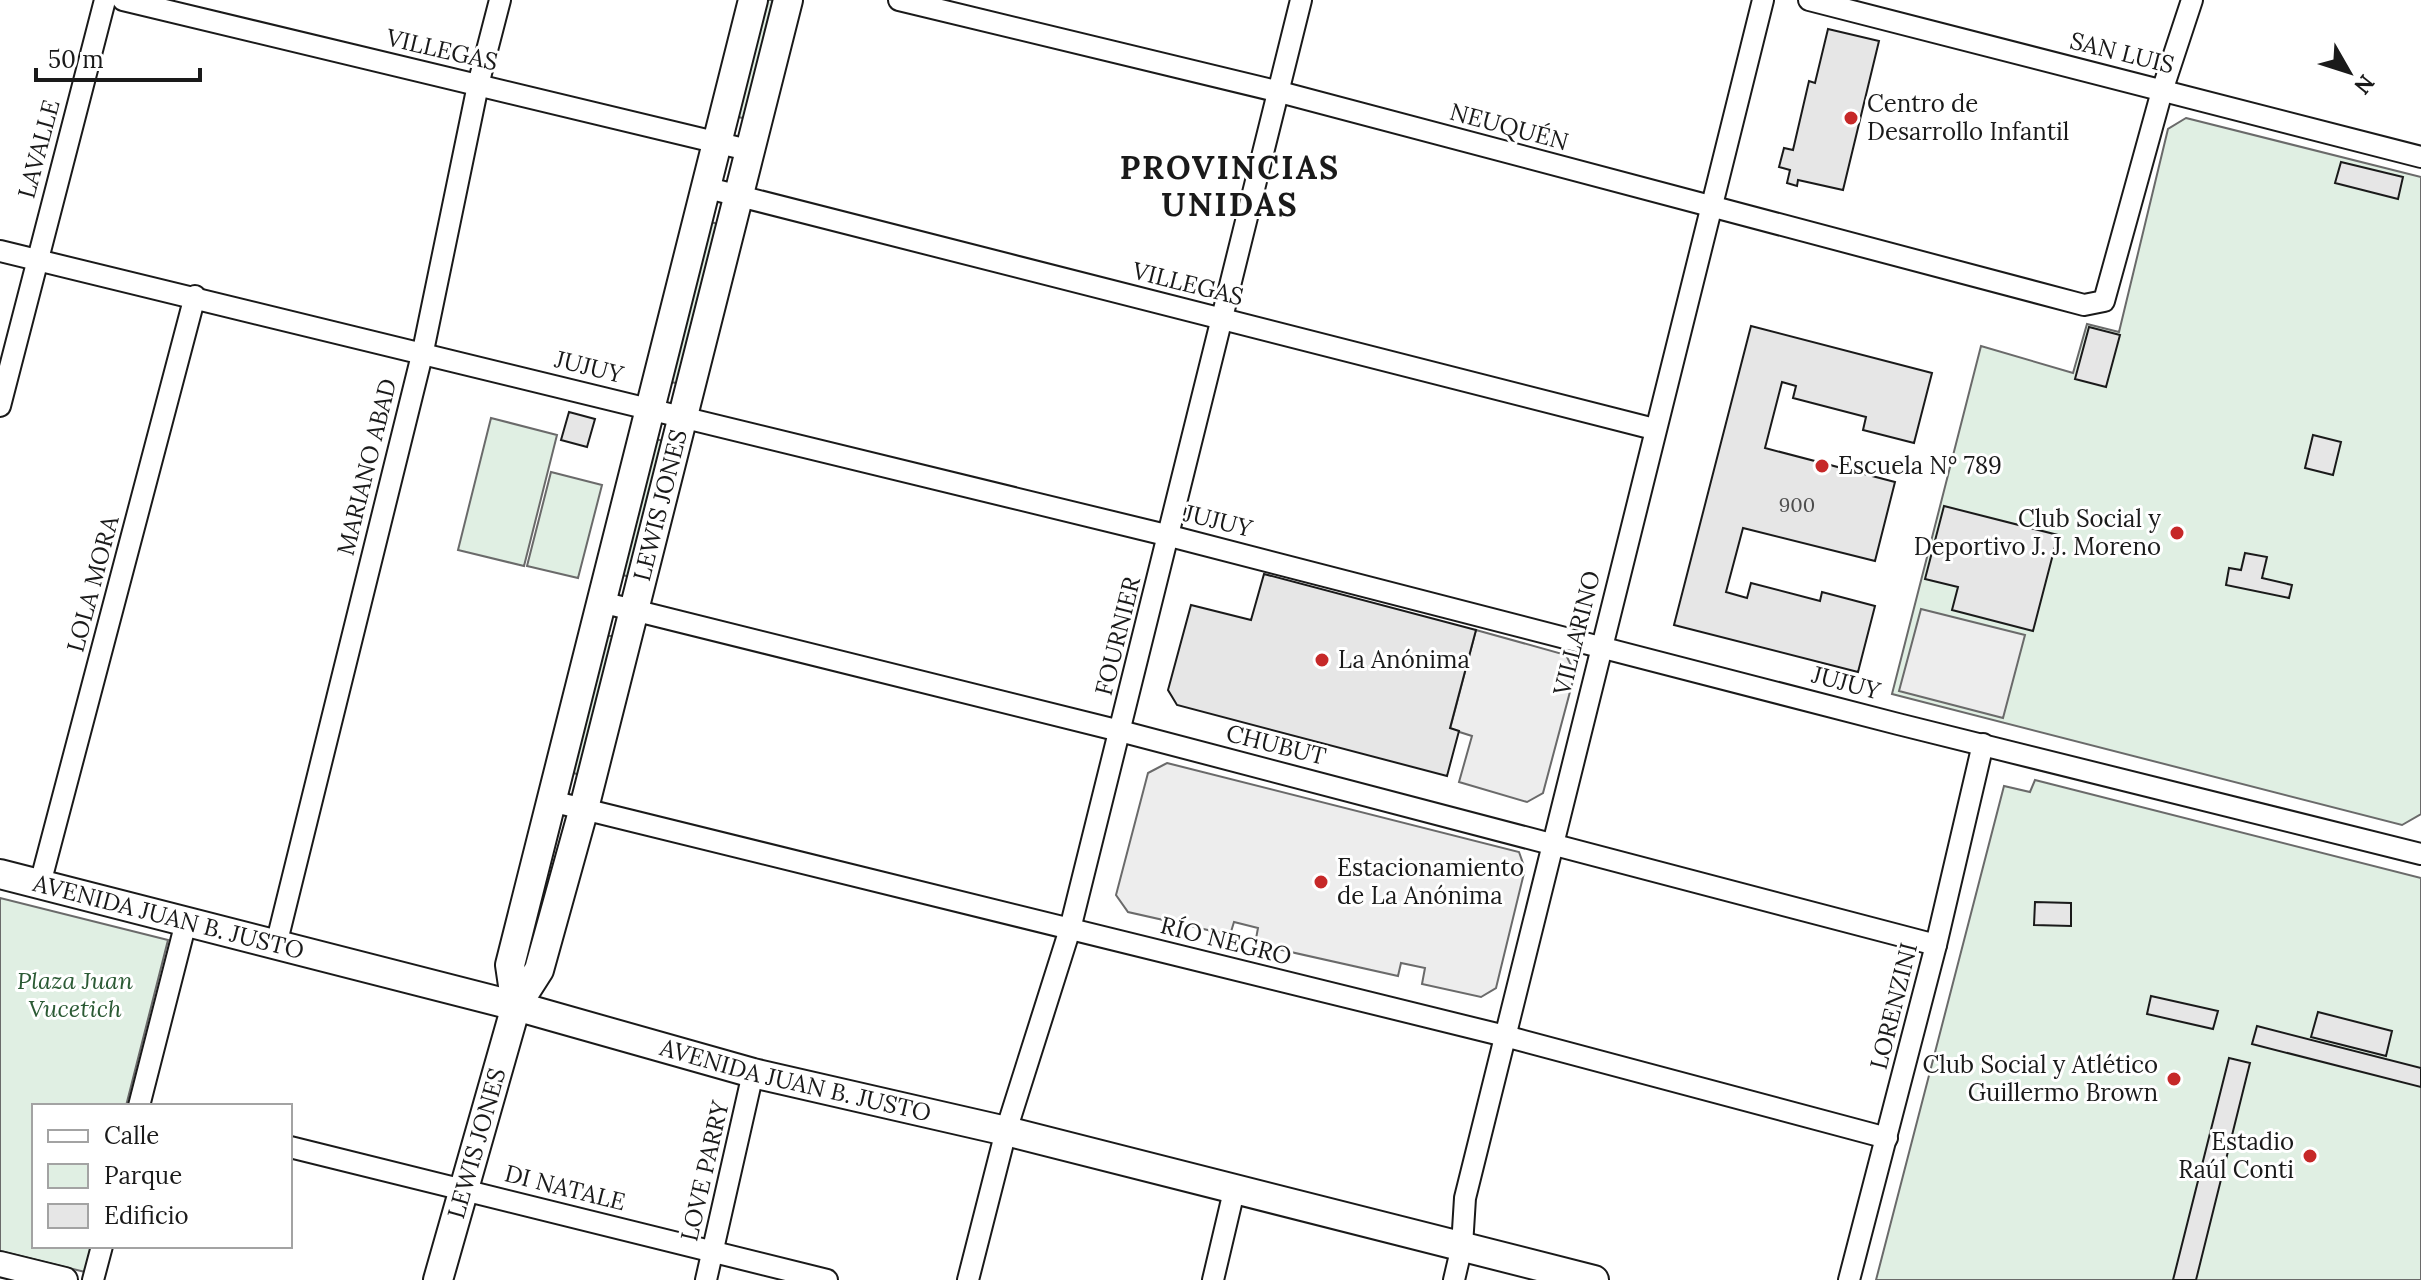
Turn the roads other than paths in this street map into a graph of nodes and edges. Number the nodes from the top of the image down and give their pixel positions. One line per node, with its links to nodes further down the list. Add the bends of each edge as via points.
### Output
1 (105, 0): 21 (street, LAVALLE)
2 (123, 0): 11 (street, VILLEGAS)
3 (500, 0): 11 (street, MARIANO ABAD)
4 (753, 0): 14 (main road, LEWIS JONES)
5 (788, 0): 15 (main road, LEWIS JONES)
6 (899, 0): 12 (street, NEUQUÉN)
7 (1301, 0): 12 (street, FOURNIER)
8 (1763, 0): 19 (street, VILLARINO)
9 (1809, 0): 13 (street, SAN LUIS)
10 (2192, 0): 13 (street)
11 (478, 85): 14 (street, VILLEGAS); 24 (street, MARIANO ABAD)
12 (1276, 91): 19 (street, NEUQUÉN); 23 (street, FOURNIER)
13 (2162, 91): 16 (street, SAN LUIS); 19 (street, NEUQUÉN, via 2104,301 2084,305)
14 (719, 143): 15 (street, VILLEGAS); 17 (main road, LEWIS JONES)
15 (748, 150): 18 (main road, LEWIS JONES)
16 (2421, 157)
17 (708, 188): 18 (street, VILLEGAS); 26 (main road, LEWIS JONES)
18 (737, 194): 23 (street, VILLEGAS); 27 (main road, LEWIS JONES)
19 (1710, 209): 28 (street, VILLARINO)
20 (0, 251): 21 (street, JUJUY)
21 (37, 259): 22 (street, JUJUY); 25 (street, LAVALLE)
22 (195, 296): 24 (street, JUJUY); 40 (street, LOLA MORA)
23 (1222, 319): 28 (street, VILLEGAS); 29 (street, FOURNIER)
24 (423, 351): 26 (street, JUJUY); 43 (street, MARIANO ABAD)
25 (0, 406)
26 (651, 409): 27 (street, JUJUY); 30 (main road, LEWIS JONES)
27 (682, 416): 29 (street, JUJUY); 31 (main road, LEWIS JONES)
28 (1654, 429): 32 (street, VILLARINO)
29 (1170, 536): 32 (street, JUJUY); 33 (street, FOURNIER)
30 (601, 602): 31 (street, CHUBUT); 35 (main road, LEWIS JONES)
31 (632, 611): 33 (street, CHUBUT); 36 (main road, LEWIS JONES)
32 (1600, 645): 34 (street, JUJUY); 37 (street, VILLARINO)
33 (1120, 731): 37 (street, CHUBUT); 42 (street, FOURNIER)
34 (1983, 744): 38 (street, JUJUY); 44 (street, LORENZINI)
35 (551, 801): 36 (street, RÍO NEGRO); 45 (main road, LEWIS JONES, via 510,965)
36 (584, 808): 42 (street, RÍO NEGRO); 45 (main road, LEWIS JONES, via 539,970)
37 (1553, 843): 44 (street, CHUBUT); 46 (street, VILLARINO)
38 (2421, 854)
39 (0, 874): 40 (main road, AVENIDA JUAN B. JUSTO)
40 (40, 884): 41 (main road, AVENIDA JUAN B. JUSTO)
41 (186, 922): 43 (main road, AVENIDA JUAN B. JUSTO); 48 (street)
42 (1070, 929): 46 (street, RÍO NEGRO); 49 (street, FOURNIER)
43 (276, 945): 45 (main road, AVENIDA JUAN B. JUSTO)
44 (1936, 945): 50 (street, LORENZINI)
45 (516, 1006): 47 (main road, AVENIDA JUAN B. JUSTO); 52 (main road, LEWIS JONES)
46 (1505, 1036): 50 (street, RÍO NEGRO); 54 (street, VILLARINO, via 1465,1198)
47 (753, 1073): 49 (main road, AVENIDA JUAN B. JUSTO); 56 (street, LOVE PARRY)
48 (140, 1104)
49 (1006, 1131): 53 (main road, AVENIDA JUAN B. JUSTO); 63 (street, FOURNIER)
50 (1887, 1138): 67 (street, LORENZINI)
51 (292, 1147): 52 (street, DI NATALE)
52 (464, 1190): 56 (street, DI NATALE); 60 (main road, LEWIS JONES)
53 (1234, 1191): 54 (main road, AVENIDA JUAN B. JUSTO); 64 (street)
54 (1462, 1246): 65 (street, VILLARINO); 66 (main road, AVENIDA JUAN B. JUSTO)
55 (101, 1248): 59 (street)
56 (714, 1251): 61 (street, LOVE PARRY); 62 (street, DI NATALE)
57 (0, 1264): 58 (street)
58 (65, 1280)
59 (93, 1280)
60 (438, 1280)
61 (706, 1280)
62 (827, 1280)
63 (968, 1280)
64 (1213, 1280)
65 (1454, 1280)
66 (1594, 1280)
67 (1849, 1280)

